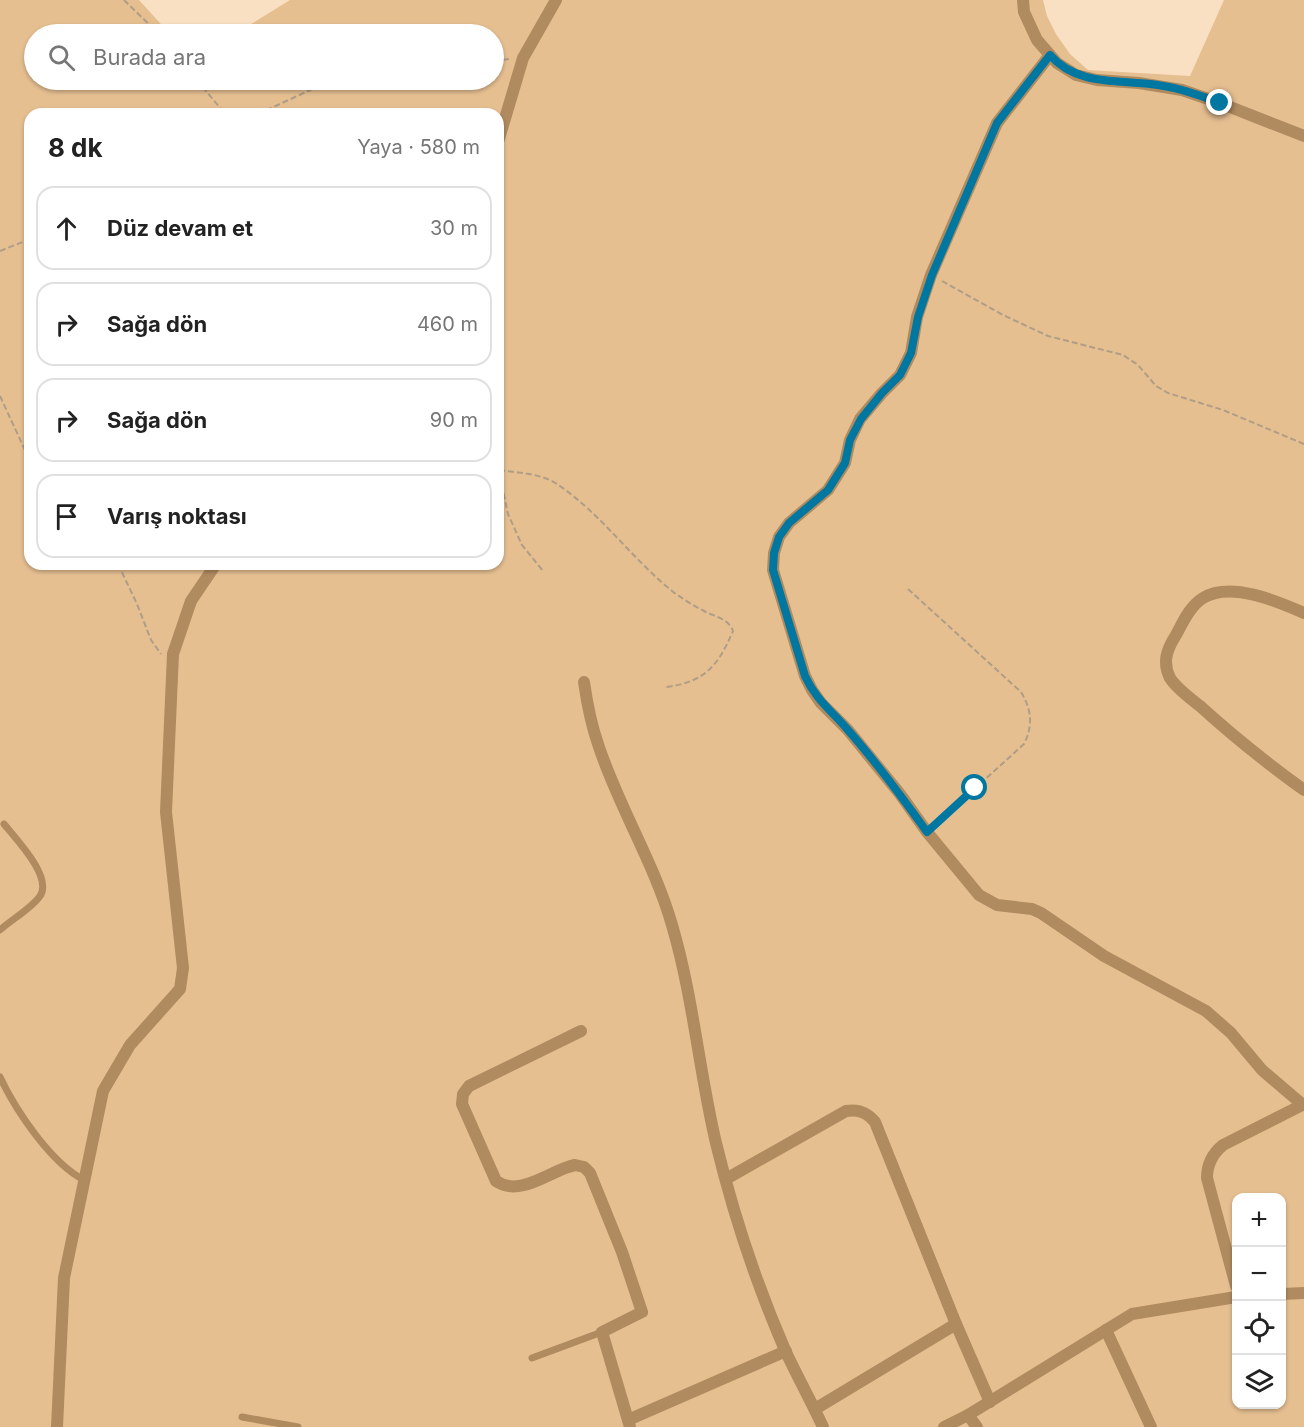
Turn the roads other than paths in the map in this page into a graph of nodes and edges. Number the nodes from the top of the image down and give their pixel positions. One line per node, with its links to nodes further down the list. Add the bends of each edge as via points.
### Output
1 (556, 0): 4 (street, via 523,58)
2 (1023, 0): 3 (street, via 1024,12 1037,40)
3 (1050, 55): 5 (street, via 1076,75 1182,90); 14 (street, via 997,123 932,275 911,353 900,375 861,419 850,440 845,463 828,490 789,523 779,537 773,570 812,690 979,895 997,905 1041,913 1104,956 1206,1011 1268,1075)
4 (504, 122)
5 (1304, 136)
6 (212, 570): 16 (street, via 191,601 173,654 166,812 183,968 180,989 130,1045 103,1091)
7 (1304, 613): 9 (street, via 1269,598 1233,591 1212,593 1193,606 1166,657 1169,676 1175,684)
8 (584, 682): 15 (street, via 598,746 654,871 672,925)
9 (1304, 790)
10 (4, 824): 11 (lane, via 39,871 43,883 39,898)
11 (0, 930)
12 (581, 1031): 23 (street, via 469,1086 462,1104 496,1181 503,1185 519,1187 575,1165 590,1173 642,1312)
13 (0, 1077): 16 (lane, via 29,1126 67,1168)
14 (1304, 1104): 17 (street, via 1223,1145 1208,1165 1207,1178)
15 (726, 1179): 21 (street, via 846,1111 866,1114 875,1122); 24 (street, via 752,1264)
16 (84, 1180): 31 (street, via 64,1278)
17 (1232, 1271)
18 (1304, 1293): 19 (street)
19 (1286, 1294)
20 (1232, 1298): 22 (street, via 1132,1314)
21 (956, 1324): 26 (street); 27 (street)
22 (1106, 1330): 26 (street); 36 (street)
23 (602, 1332): 25 (lane); 30 (street)
24 (786, 1351): 27 (street); 30 (street)
25 (532, 1358)
26 (990, 1402): 28 (street)
27 (815, 1409): 33 (street)
28 (968, 1415): 34 (street); 35 (street)
29 (242, 1417): 32 (lane)
30 (629, 1424)
31 (57, 1427)
32 (298, 1427)
33 (824, 1427)
34 (944, 1427)
35 (977, 1427)
36 (1151, 1427)

